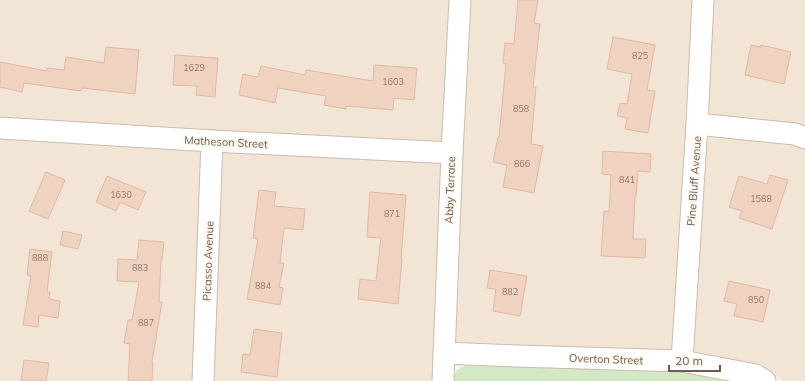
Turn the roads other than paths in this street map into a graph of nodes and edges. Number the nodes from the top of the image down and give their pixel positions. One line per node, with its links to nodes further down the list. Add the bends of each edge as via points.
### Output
1 (460, 0): 7 (street, Abby Terrace)
2 (703, 0): 3 (street, Pine Bluff Avenue)
3 (697, 124): 5 (street, via 788,133); 9 (street, Pine Bluff Avenue)
4 (0, 128): 6 (street, Matheson Street)
5 (805, 138)
6 (212, 141): 7 (street, Matheson Street); 10 (street, Picasso Avenue)
7 (452, 153): 8 (street, Abby Terrace)
8 (444, 353): 9 (street, Overton Street); 11 (street, Abby Terrace)
9 (682, 361): 12 (street, Overton Street, via 756,375)
10 (203, 381)
11 (443, 381)
12 (765, 381)

